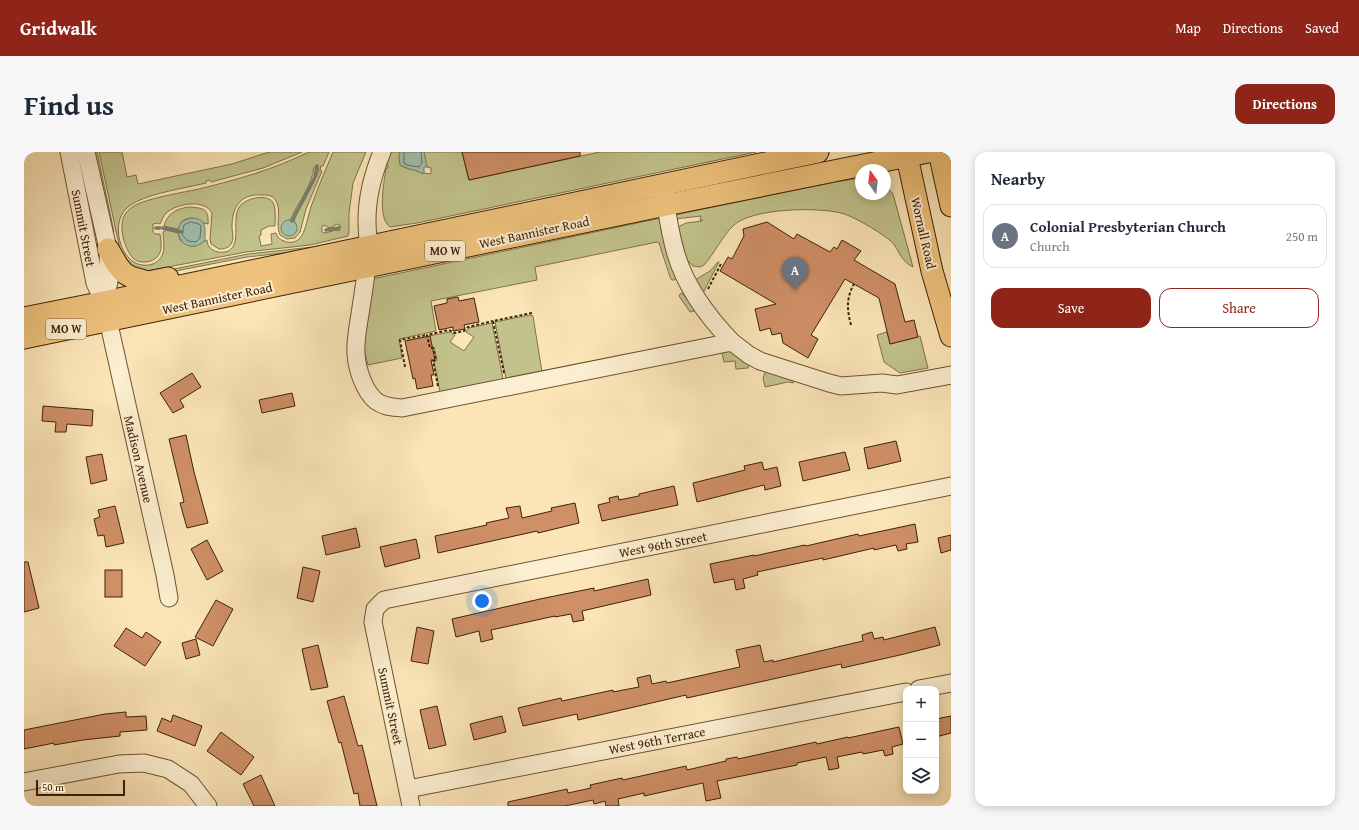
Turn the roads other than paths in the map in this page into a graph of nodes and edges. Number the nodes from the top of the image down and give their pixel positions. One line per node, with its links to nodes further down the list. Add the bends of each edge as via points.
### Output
1 (69, 152): 15 (street, Summit Street, via 95,283)
2 (86, 152): 12 (street, Summit Street)
3 (382, 152): 11 (street, via 368,200)
4 (818, 152): 8 (main road, West Bannister Road / MO W)
5 (928, 152): 7 (main road, West Bannister Road / MO W)
6 (939, 152): 9 (main road)
7 (906, 154): 10 (main road, West Bannister Road / MO W); 17 (main road, Wornall Road, via 932,271)
8 (662, 184): 10 (street); 11 (main road, West Bannister Road / MO W)
9 (950, 192)
10 (666, 205): 14 (main road, West Bannister Road / MO W); 19 (street, via 680,268 706,312)
11 (369, 246): 13 (main road, West Bannister Road / MO W); 14 (street)
12 (108, 249): 13 (main road, via 124,273 131,278 148,282 246,262); 15 (street, Summit Street, via 109,282)
13 (272, 266): 15 (main road, West Bannister Road / MO W)
14 (367, 268): 15 (main road, West Bannister Road / MO W); 19 (street, via 356,355 364,383 371,395 390,407 402,408)
15 (106, 311): 16 (main road, West Bannister Road / MO W); 18 (main road, West Bannister Road / MO W); 22 (street, Madison Avenue)
16 (24, 318)
17 (951, 336)
18 (24, 338)
19 (732, 342): 20 (street, via 760,361 840,386 882,383 897,385)
20 (951, 375)
21 (951, 486): 23 (street, West 96th Street, via 384,600)
22 (169, 598)
23 (378, 607): 28 (street, Summit Street, via 373,622)
24 (951, 683): 25 (street)
25 (935, 686)
26 (903, 693): 28 (street, West 96th Terrace)
27 (24, 782): 29 (street, via 119,764 144,763 172,771 191,784)
28 (408, 789): 30 (street, Summit Street)
29 (208, 806)
30 (411, 806)

